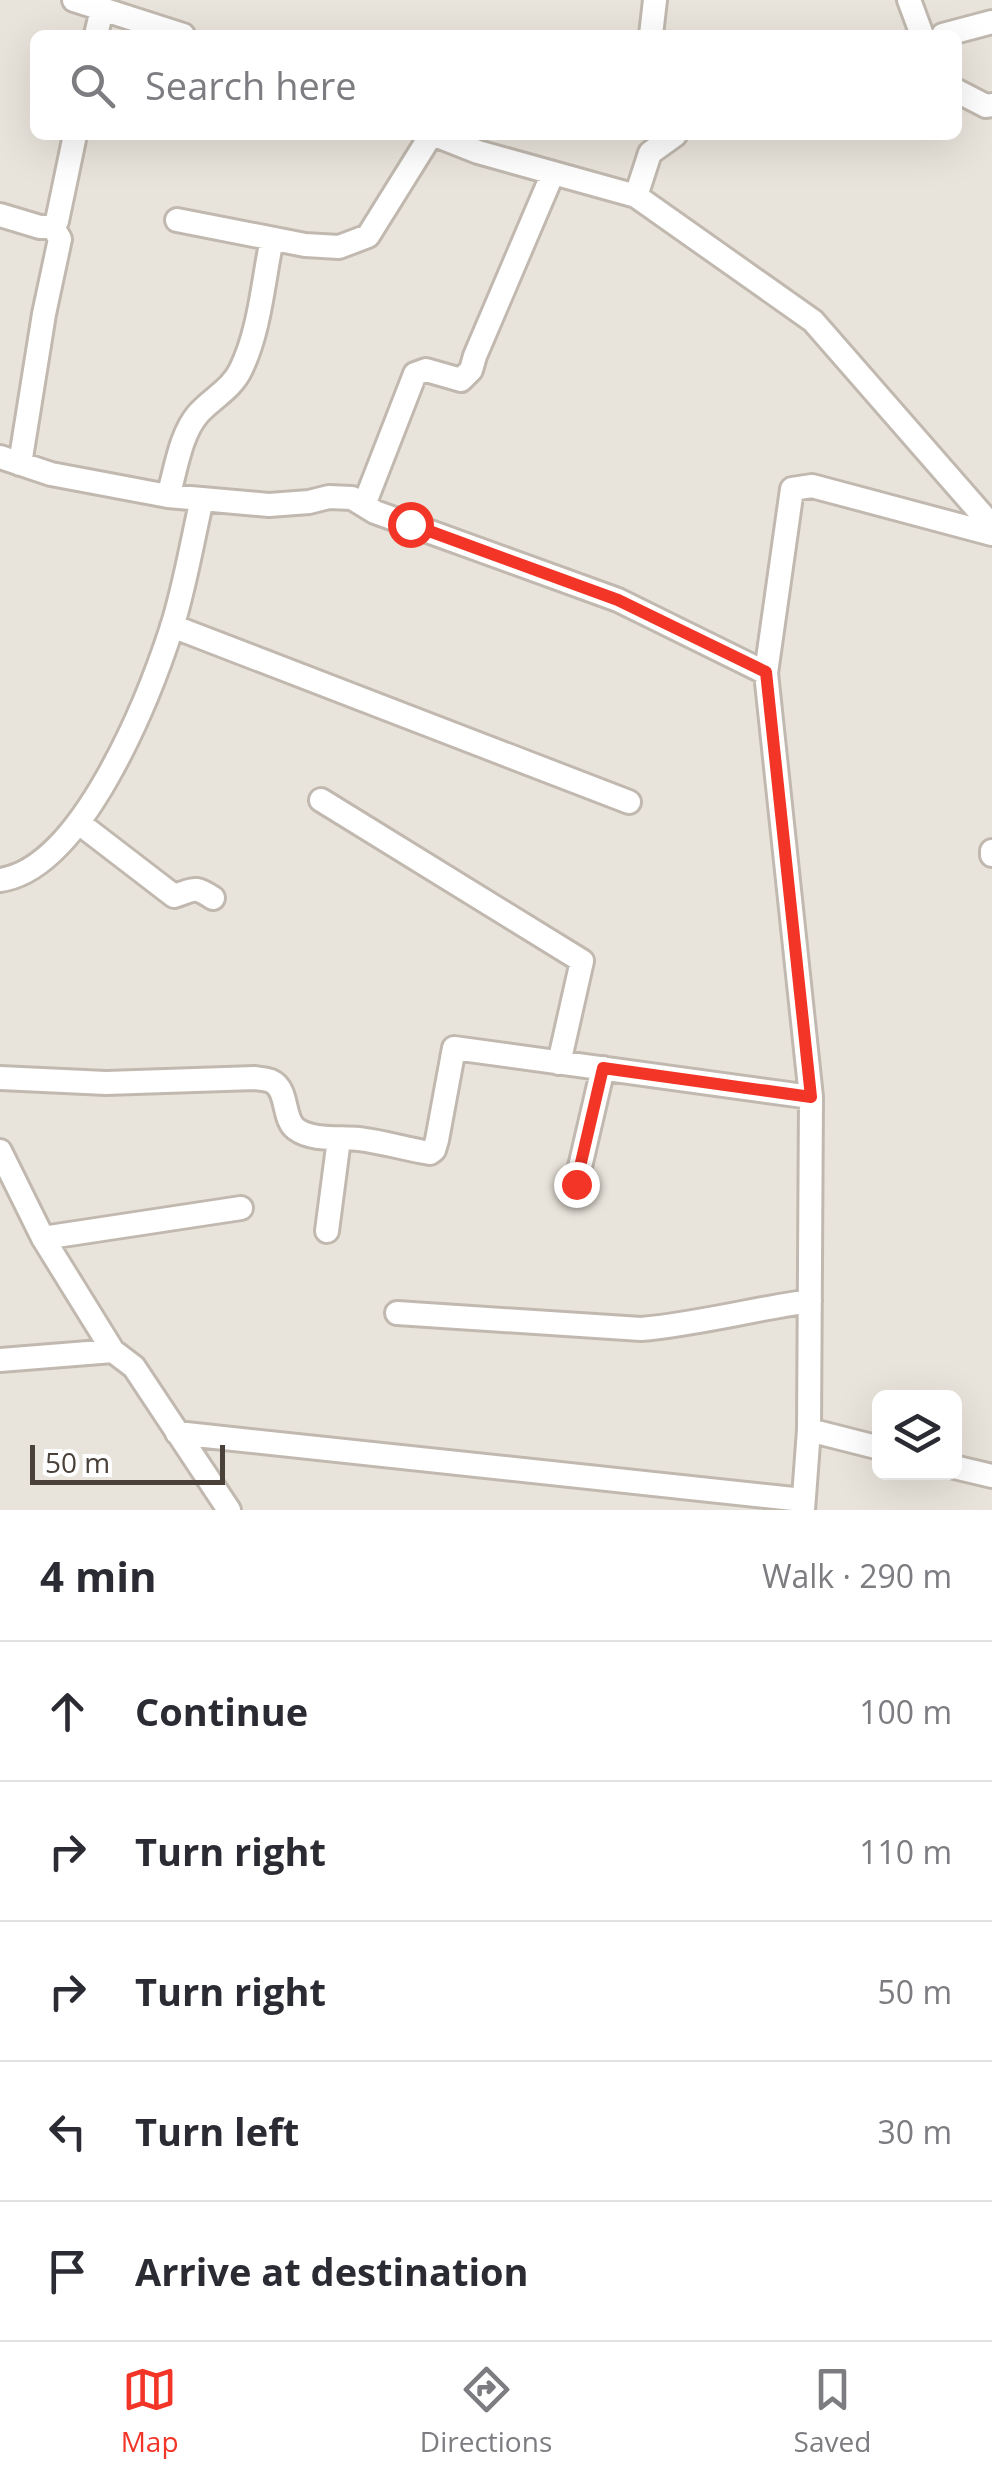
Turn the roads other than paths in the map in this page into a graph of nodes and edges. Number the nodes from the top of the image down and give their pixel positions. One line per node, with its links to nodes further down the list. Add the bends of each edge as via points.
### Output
1 (74, 0): 4 (street)
2 (655, 0): 8 (street)
3 (909, 0): 9 (street)
4 (102, 9): 6 (street); 7 (street)
5 (992, 22): 10 (street)
6 (97, 30)
7 (167, 30)
8 (652, 30)
9 (920, 30)
10 (961, 30)
11 (962, 93): 12 (street)
12 (992, 105)
13 (74, 140): 21 (street)
14 (430, 140): 22 (street, via 368,236 339,247)
15 (446, 140): 17 (street)
16 (646, 144): 18 (street)
17 (553, 173): 18 (street); 26 (street, via 471,370 461,380 426,370 415,374)
18 (636, 196): 27 (street, via 814,320)
19 (0, 215): 21 (street)
20 (177, 220): 22 (street)
21 (53, 227): 23 (street, via 60,240)
22 (272, 239): 24 (street, via 244,365 187,432)
23 (7, 464): 24 (street)
24 (168, 496): 25 (street)
25 (202, 500): 26 (street, via 269,505 328,497); 29 (street)
26 (364, 504): 30 (street, via 618,600)
27 (992, 526)
28 (992, 534): 30 (street, via 812,486 792,488)
29 (172, 626): 32 (street); 33 (street, via 127,741)
30 (766, 672): 39 (street)
31 (321, 800): 36 (street, via 582,961)
32 (629, 802)
33 (79, 823): 34 (street, via 32,869); 35 (street, via 174,896 192,888)
34 (0, 880)
35 (213, 898)
36 (559, 1062): 37 (street); 40 (street, via 454,1048 434,1150)
37 (603, 1068): 39 (street); 42 (street)
38 (0, 1078): 40 (street, via 255,1078 276,1085 291,1126)
39 (811, 1097): 47 (street)
40 (340, 1139): 45 (street)
41 (0, 1151): 43 (street)
42 (576, 1184)
43 (10, 1189): 46 (street)
44 (241, 1208): 46 (street)
45 (327, 1230)
46 (43, 1238): 49 (street)
47 (810, 1302): 48 (street, via 641,1330); 51 (street)
48 (397, 1313)
49 (112, 1351): 50 (street); 52 (street, via 134,1367)
50 (0, 1360)
51 (809, 1430): 53 (street); 56 (street)
52 (178, 1433): 56 (street); 57 (street)
53 (872, 1446)
54 (962, 1469): 55 (street)
55 (992, 1476)
56 (803, 1505)
57 (228, 1510)

